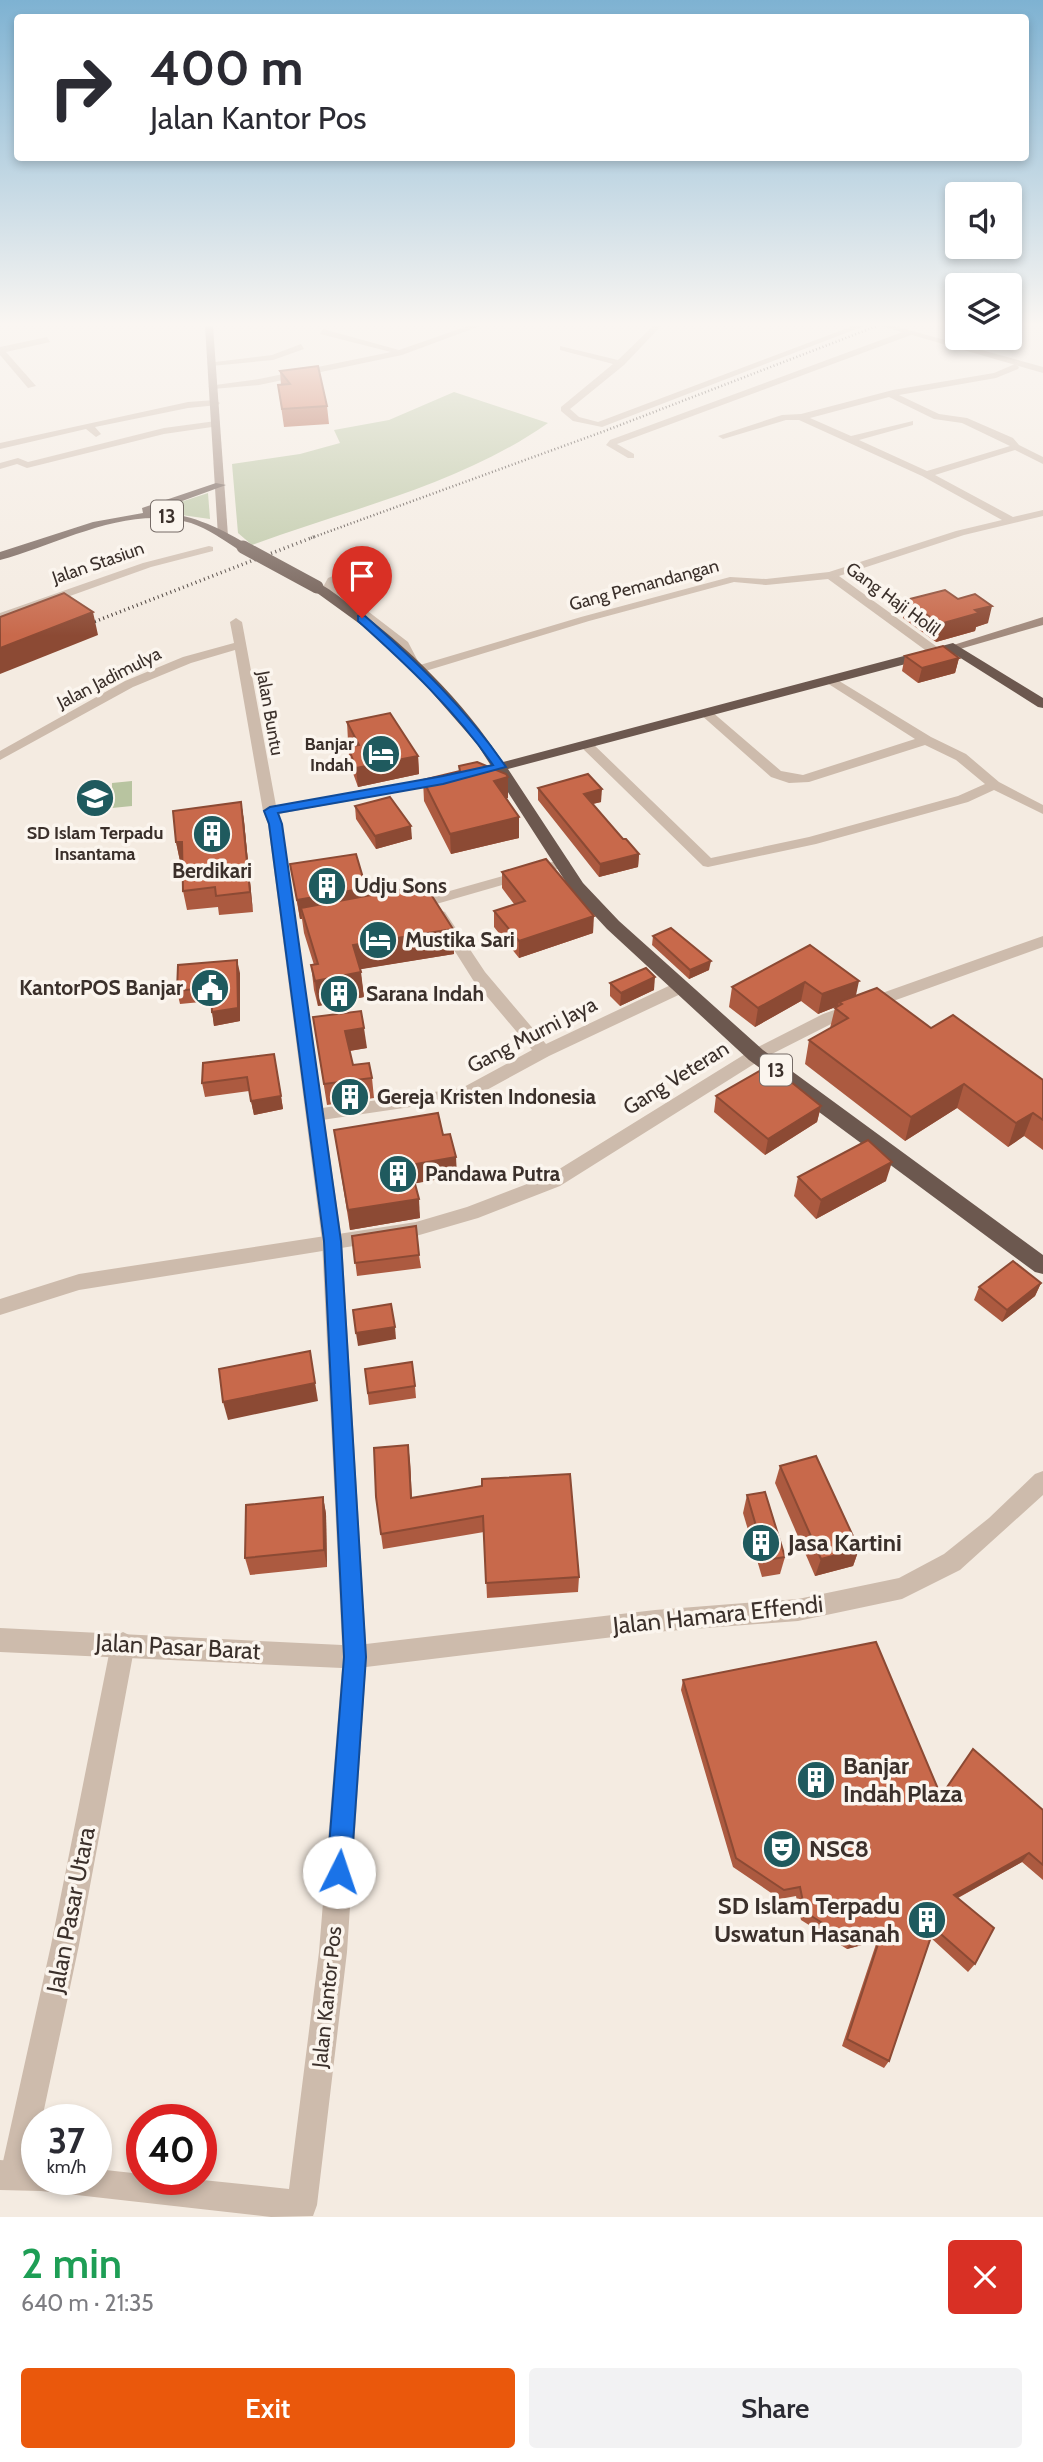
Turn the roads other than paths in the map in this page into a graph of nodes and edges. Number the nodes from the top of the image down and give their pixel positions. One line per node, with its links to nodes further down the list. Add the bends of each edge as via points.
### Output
1 (72, 429): 13 (street)
2 (91, 429): 14 (street)
3 (175, 429): 14 (street)
4 (216, 429): 20 (main road)
5 (647, 429): 16 (street, via 611,445)
6 (744, 429): 11 (street)
7 (826, 429): 12 (street)
8 (886, 429): 12 (street)
9 (986, 429): 15 (street)
10 (0, 434): 13 (street)
11 (723, 436)
12 (847, 440): 19 (street)
13 (5, 444)
14 (105, 445): 18 (street, via 27,465 18,461)
15 (1016, 447): 17 (street); 19 (street)
16 (631, 456)
17 (1043, 461)
18 (0, 466)
19 (926, 474): 22 (street)
20 (220, 485): 23 (highway); 24 (main road)
21 (1043, 513): 22 (street, Gang Pemandangan)
22 (1009, 519): 28 (street, Gang Pemandangan)
23 (108, 522): 24 (highway, 13, via 179,517); 26 (highway, 13)
24 (223, 536): 35 (highway, 13, bridge, via 317,587 376,629)
25 (209, 549): 29 (street, Jalan Stasiun, via 147,565)
26 (0, 556)
27 (354, 570): 35 (street, via 332,580 329,587 404,645)
28 (830, 575): 34 (street, Gang Haji Holil); 35 (street, Gang Pemandangan, via 766,582 734,579)
29 (0, 617)
30 (1043, 621): 33 (main road)
31 (236, 622): 32 (street, Jalan Buntu)
32 (240, 645): 41 (street, Jalan Jadimulya, via 129,684); 46 (street, Jalan Buntu)
33 (953, 647): 34 (highway); 37 (highway)
34 (936, 652): 36 (highway)
35 (416, 667): 42 (highway, 13, via 483,742)
36 (831, 680): 38 (highway); 39 (street)
37 (1043, 704)
38 (706, 714): 39 (street, via 776,774 789,779 827,773); 40 (highway)
39 (926, 740): 44 (street, via 961,757)
40 (586, 745): 42 (highway); 44 (street, via 708,863 811,841 962,799)
41 (0, 756)
42 (494, 768): 47 (highway, 13)
43 (455, 777): 46 (street)
44 (994, 785): 45 (street)
45 (1043, 810)
46 (270, 811): 54 (street, Jalan Kantor Pos, via 295,927)
47 (563, 863): 48 (street); 51 (highway, 13, via 577,886 613,925)
48 (432, 902): 49 (street); 52 (street, via 479,976)
49 (393, 909)
50 (1043, 941): 53 (street, Gang Veteran, via 829,1018)
51 (681, 988): 52 (street, Gang Murni Jaya); 53 (highway, 13)
52 (543, 1052): 54 (street, Gang Murni Jaya, via 466,1094)
53 (756, 1055): 55 (street, Gang Veteran, via 554,1181 416,1229); 56 (highway, 13)
54 (315, 1115): 55 (street, Jalan Kantor Pos)
55 (332, 1241): 57 (street, Gang Veteran, via 79,1282); 61 (street, Jalan Kantor Pos)
56 (1043, 1266)
57 (0, 1307)
58 (1043, 1481): 61 (street, Jalan Hamara Effendi, via 952,1562 902,1588 798,1610 654,1621)
59 (0, 1640): 60 (street, Jalan Pasar Barat)
60 (123, 1644): 61 (street, Jalan Pasar Barat); 62 (street, Jalan Pasar Utara)
61 (355, 1657): 64 (street, Jalan Kantor Pos, via 333,1952)
62 (17, 2176)
63 (112, 2187): 64 (street)
64 (305, 2211)

